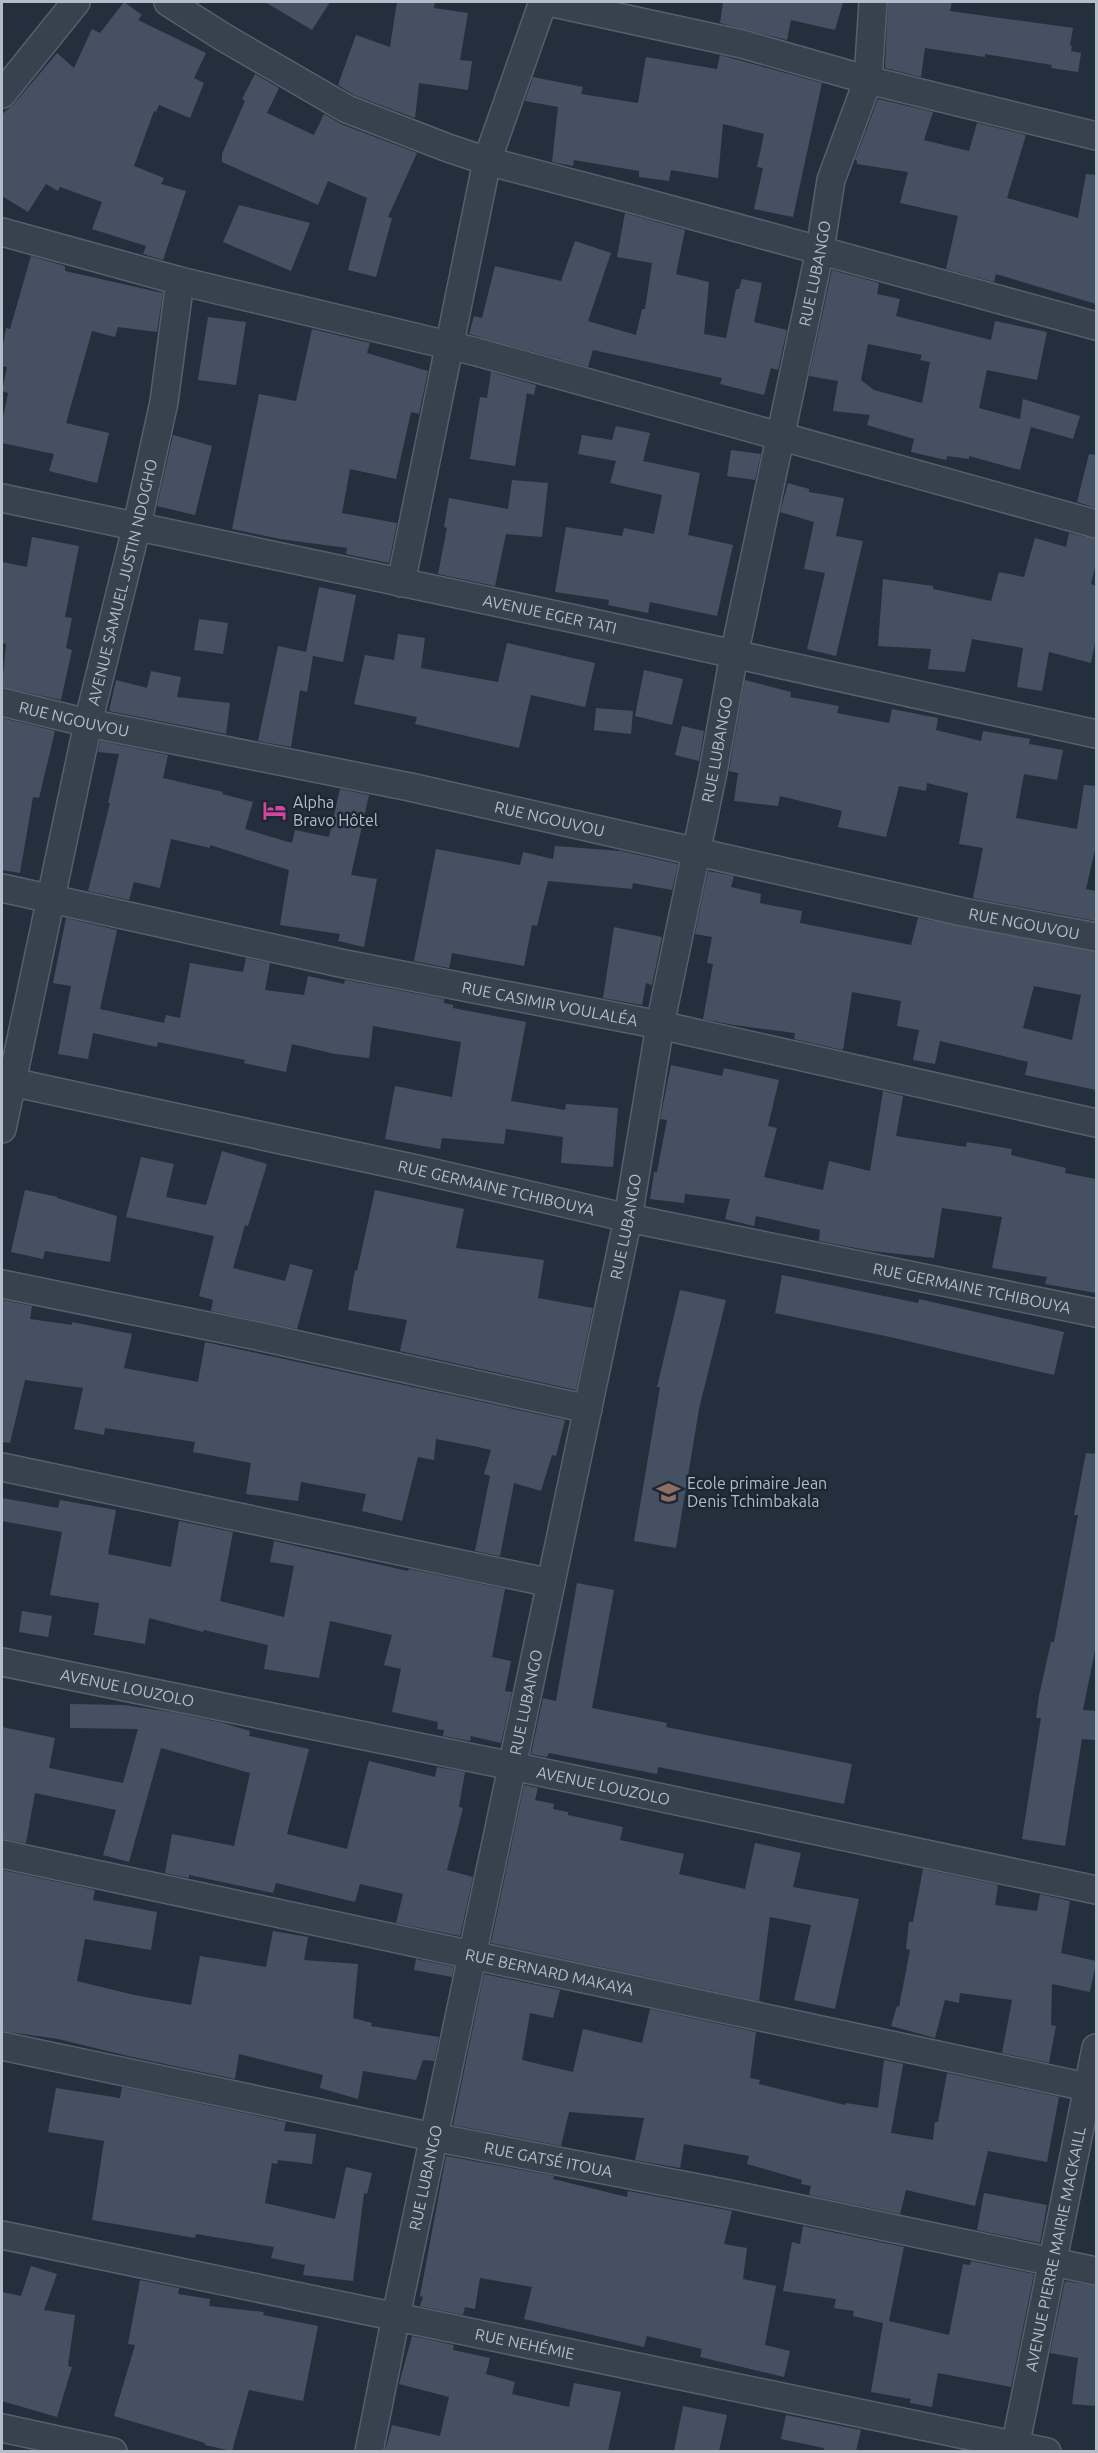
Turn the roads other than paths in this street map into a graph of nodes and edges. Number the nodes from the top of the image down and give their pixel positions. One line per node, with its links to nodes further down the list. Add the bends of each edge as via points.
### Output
1 (76, 2): 7 (street)
2 (168, 2): 9 (street, via 347,110)
3 (543, 2): 9 (street)
4 (549, 2): 6 (street, via 742,44)
5 (873, 2): 6 (street, RUE LUBANGO)
6 (868, 80): 8 (street); 11 (street, RUE LUBANGO, via 831,180)
7 (2, 94)
8 (1096, 136)
9 (487, 161): 11 (street); 14 (street)
10 (2, 232): 12 (street)
11 (820, 250): 13 (street); 15 (street, RUE LUBANGO)
12 (180, 281): 14 (street); 18 (street, AVENUE SAMUEL JUSTIN NDOGHO, via 165,402)
13 (1096, 326)
14 (450, 346): 15 (street); 19 (street)
15 (780, 435): 17 (street); 20 (street, RUE LUBANGO)
16 (2, 498): 18 (street, AVENUE EGER TATI)
17 (1096, 524)
18 (137, 525): 19 (street, AVENUE EGER TATI); 22 (street, AVENUE SAMUEL JUSTIN NDOGHO)
19 (401, 583): 20 (street, AVENUE EGER TATI)
20 (734, 655): 23 (street, AVENUE EGER TATI); 24 (street, RUE LUBANGO)
21 (2, 702): 22 (street, RUE NGOUVOU)
22 (88, 723): 24 (street, RUE NGOUVOU, via 410,787); 26 (street, AVENUE SAMUEL JUSTIN NDOGHO)
23 (1096, 734)
24 (697, 851): 27 (street, RUE NGOUVOU, via 963,912); 28 (street, RUE LUBANGO)
25 (2, 888): 26 (street, RUE CASIMIR VOULALÉA)
26 (51, 899): 28 (street, RUE CASIMIR VOULALÉA, via 340,963); 29 (street, AVENUE SAMUEL JUSTIN NDOGHO)
27 (1096, 937)
28 (660, 1025): 30 (street, RUE CASIMIR VOULALÉA); 32 (street, RUE LUBANGO)
29 (7, 1081): 31 (street, AVENUE SAMUEL JUSTIN NDOGHO); 32 (street, RUE GERMAINE TCHIBOUYA)
30 (1096, 1123)
31 (2, 1129)
32 (628, 1218): 34 (street, RUE GERMAINE TCHIBOUYA); 35 (street, RUE LUBANGO)
33 (2, 1284): 35 (street)
34 (1096, 1312)
35 (588, 1409): 37 (street, RUE LUBANGO)
36 (2, 1467): 37 (street)
37 (550, 1583): 39 (street, RUE LUBANGO)
38 (2, 1662): 39 (street, AVENUE LOUZOLO)
39 (512, 1766): 41 (street, AVENUE LOUZOLO); 42 (street, RUE LUBANGO)
40 (2, 1854): 42 (street, RUE BERNARD MAKAYA)
41 (1096, 1890)
42 (472, 1955): 45 (street, RUE BERNARD MAKAYA); 46 (street, RUE LUBANGO)
43 (2, 2046): 46 (street, RUE GATSÉ ITOUA)
44 (1096, 2048): 45 (street, AVENUE PIERRE MAIRIE MACKAILL)
45 (1093, 2088): 48 (street, AVENUE PIERRE MAIRIE MACKAILL)
46 (433, 2137): 48 (street, RUE GATSÉ ITOUA); 50 (street, RUE LUBANGO)
47 (2, 2235): 50 (street, RUE NEHÉMIE)
48 (1054, 2261): 49 (street, RUE GATSÉ ITOUA); 52 (street, AVENUE PIERRE MAIRIE MACKAILL)
49 (1096, 2271)
50 (396, 2316): 52 (street, RUE NEHÉMIE); 54 (street, RUE LUBANGO)
51 (2, 2428): 53 (street)
52 (1015, 2448): 55 (street, RUE NEHÉMIE)
53 (113, 2451)
54 (369, 2451)
55 (1047, 2451)

